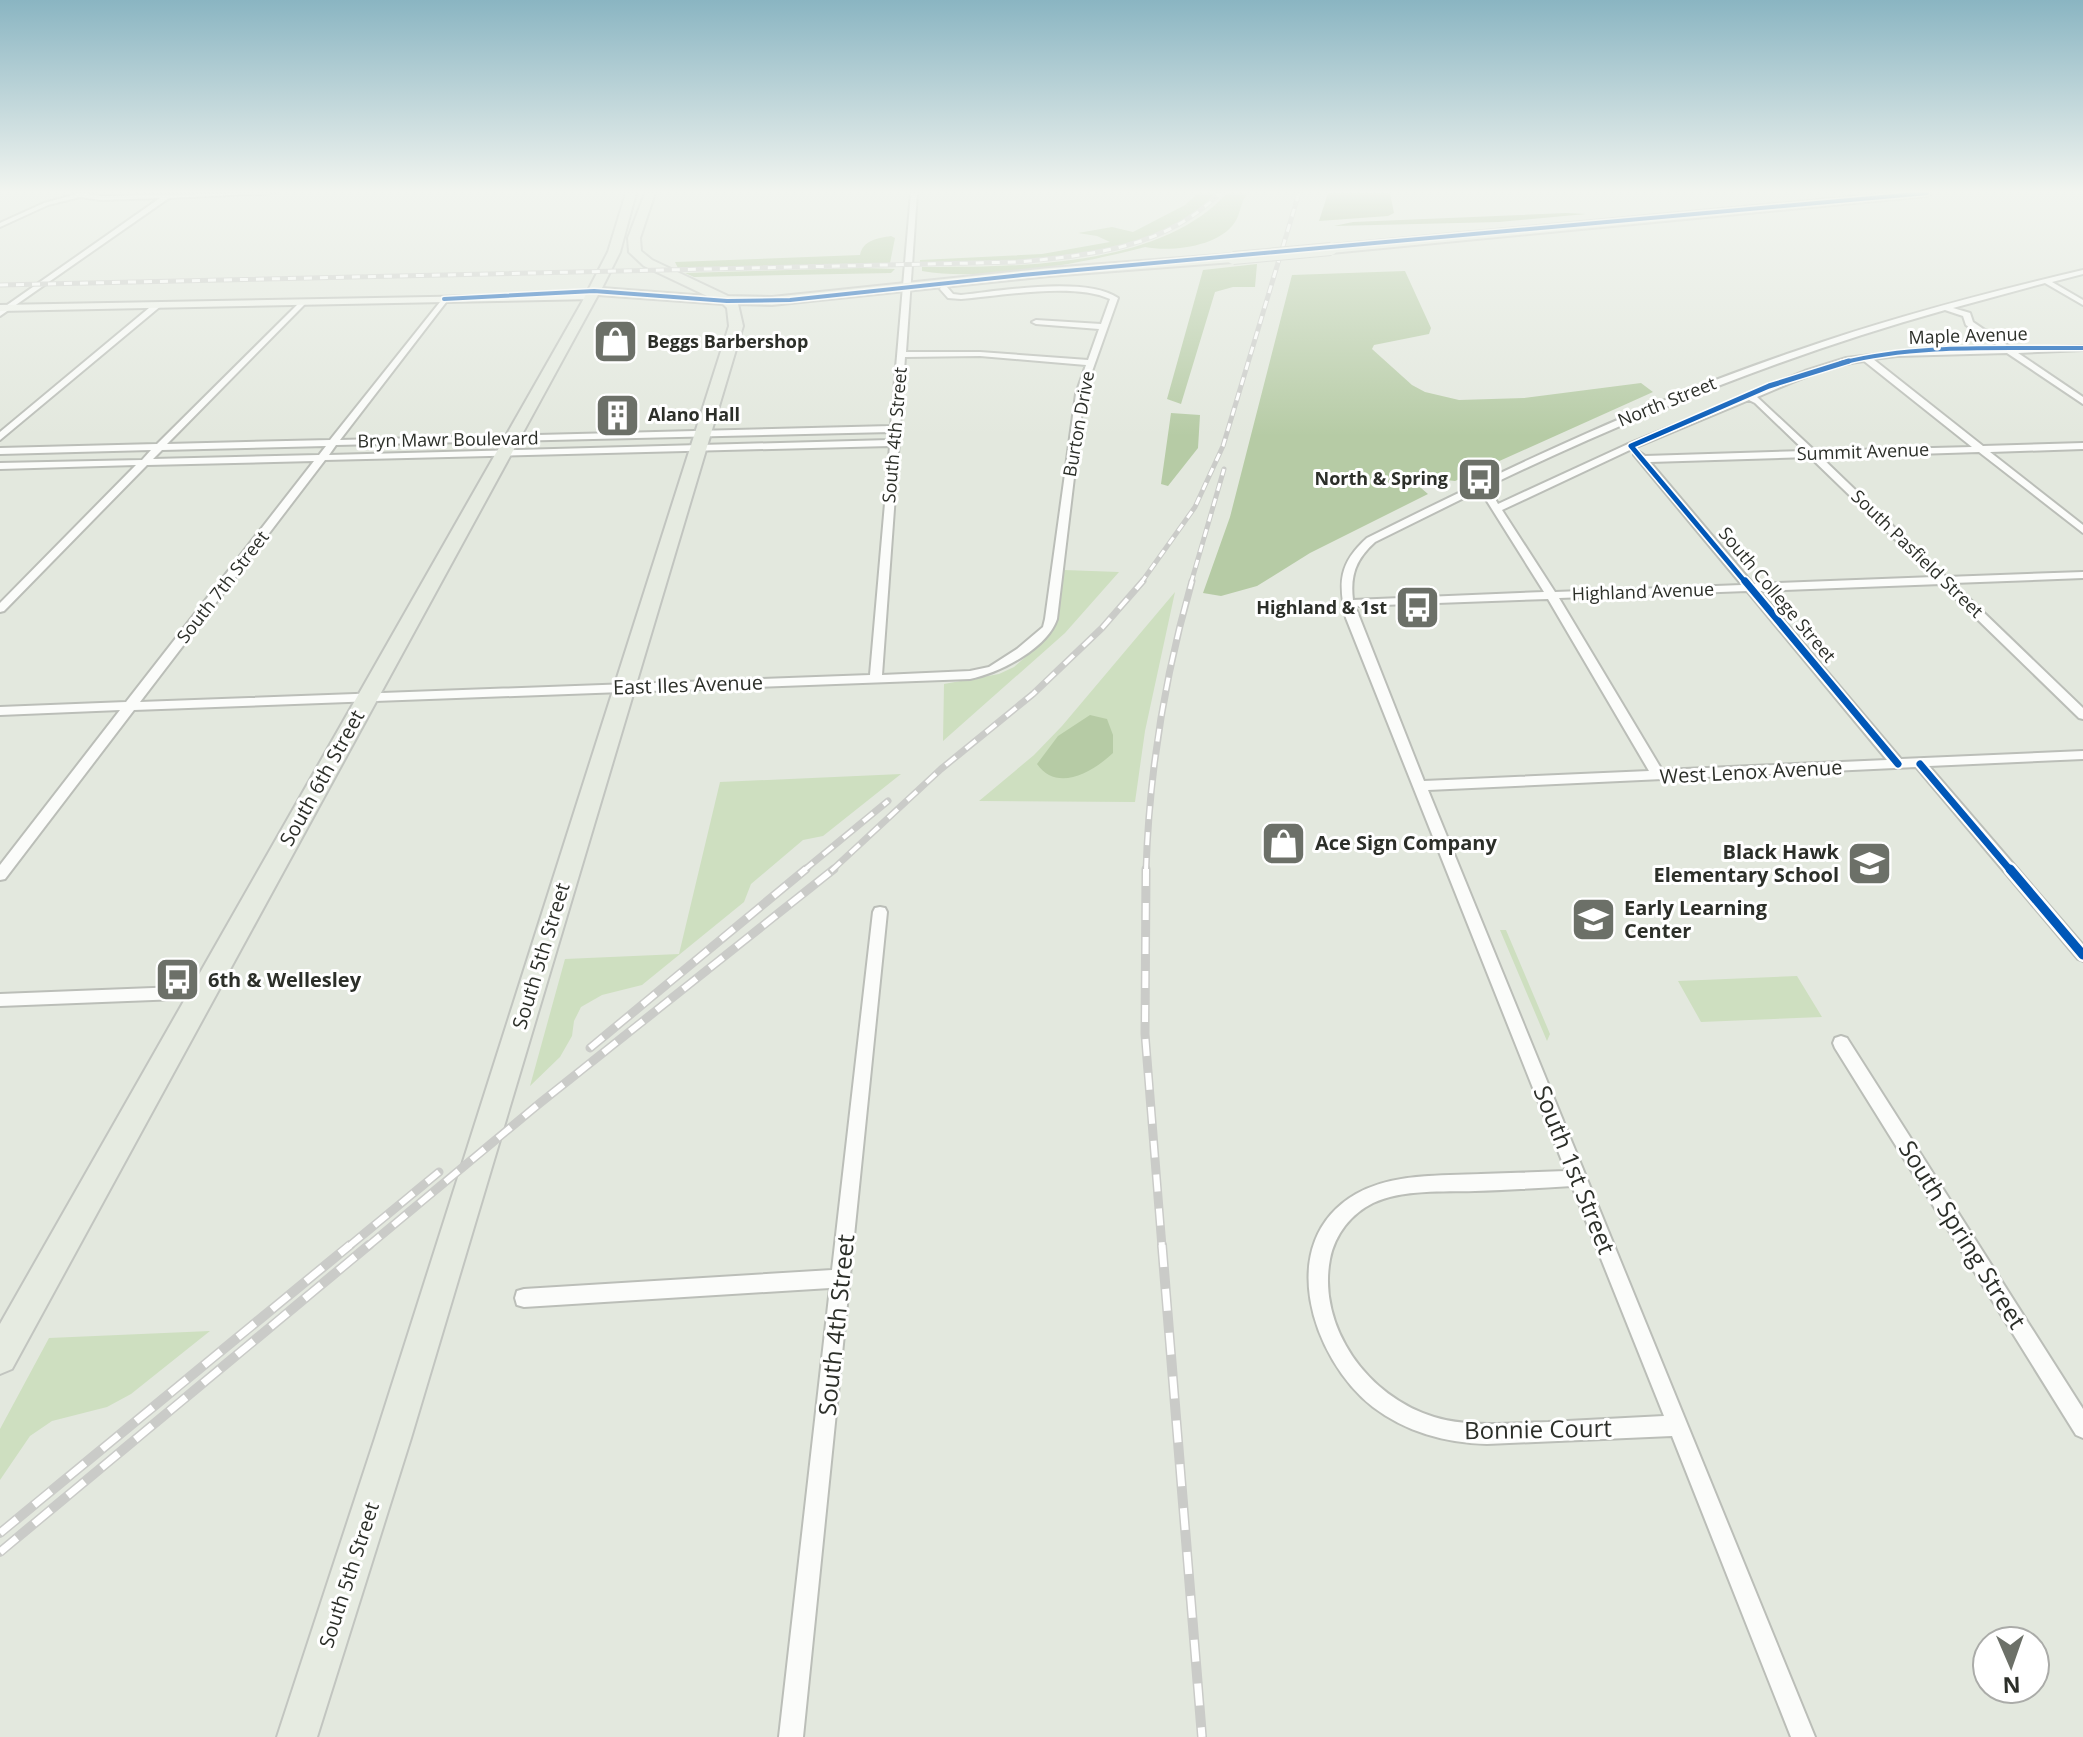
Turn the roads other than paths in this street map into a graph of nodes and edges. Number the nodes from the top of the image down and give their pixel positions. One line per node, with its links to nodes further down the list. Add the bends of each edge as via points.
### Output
1 (55, 274): 23 (street)
2 (602, 274): 15 (main road, South 6th Street)
3 (671, 274): 19 (main road)
4 (906, 274): 14 (street, South 4th Street)
5 (913, 274): 6 (main road, via 934,280)
6 (997, 274)
7 (1015, 274): 11 (main road)
8 (1034, 274): 11 (main road)
9 (1080, 274): 13 (main road)
10 (2075, 274): 12 (street, North Street)
11 (1022, 275): 14 (main road)
12 (2046, 281): 18 (street); 22 (street, North Street)
13 (944, 289): 14 (main road); 25 (street, Burton Drive, via 961,297 1040,290 1104,292 1114,298)
14 (904, 290): 19 (main road); 21 (main road); 29 (street, South 4th Street)
15 (592, 294): 16 (main road); 19 (main road); 39 (main road, South 6th Street)
16 (444, 299): 17 (main road); 37 (street, South 7th Street)
17 (302, 302): 20 (main road); 42 (street)
18 (2083, 303)
19 (730, 304): 21 (main road); 26 (main road, South 5th Street, via 737,321)
20 (158, 305): 23 (main road); 35 (street)
21 (781, 306): 26 (main road, via 750,316)
22 (1946, 308): 28 (street, via 1967,315 1969,323); 50 (street, North Street, via 1735,375 1609,425)
23 (3, 310)
24 (1036, 322): 25 (street)
25 (1105, 327): 31 (street, Burton Drive)
26 (733, 336): 36 (main road, South 5th Street)
27 (2083, 348): 28 (street, Maple Avenue)
28 (2009, 350): 30 (street, Maple Avenue); 33 (street)
29 (901, 355): 31 (street, via 980,354); 34 (street, South 4th Street)
30 (1865, 357): 32 (street, Maple Avenue); 43 (street)
31 (1089, 363): 60 (street, Burton Drive, via 1080,394 1051,619 1048,628)
32 (1749, 397): 40 (street, Maple Avenue); 45 (street, South Pasfield Street)
33 (2083, 401)
34 (895, 429): 36 (street, Bryn Mawr Boulevard); 38 (street, South 4th Street)
35 (0, 437)
36 (702, 441): 38 (street, Bryn Mawr Boulevard); 39 (street, Bryn Mawr Boulevard); 39 (street, Bryn Mawr Boulevard); 62 (main road, South 5th Street)
37 (333, 443): 39 (street, Bryn Mawr Boulevard); 42 (street, Bryn Mawr Boulevard); 46 (street, South 7th Street)
38 (894, 443): 61 (street, South 4th Street)
39 (506, 446): 46 (street, Bryn Mawr Boulevard); 63 (main road, South 6th Street)
40 (1631, 446): 47 (street, South College Street); 52 (street, Maple Avenue)
41 (2083, 446): 43 (street, Summit Avenue)
42 (159, 447): 44 (street, Bryn Mawr Boulevard); 48 (street)
43 (1981, 449): 45 (street, Summit Avenue); 53 (street)
44 (0, 451)
45 (1813, 454): 47 (street, Summit Avenue); 55 (street, South Pasfield Street)
46 (322, 458): 48 (street, Bryn Mawr Boulevard); 64 (street, South 7th Street)
47 (1642, 459): 56 (street, South College Street)
48 (144, 463): 49 (street, Bryn Mawr Boulevard); 59 (street)
49 (0, 466)
50 (1483, 485): 51 (street, North Street); 52 (street)
51 (1462, 495): 52 (street); 58 (street, North Street, via 1362,547 1347,571)
52 (1498, 508): 57 (street)
53 (2083, 530)
54 (2083, 575): 55 (street, Highland Avenue)
55 (1945, 581): 56 (street, Highland Avenue); 66 (street, South Pasfield Street)
56 (1752, 588): 57 (street, Highland Avenue); 68 (street, South College Street)
57 (1551, 596): 58 (street, Highland Avenue); 70 (street)
58 (1348, 603): 71 (street, South 1st Street)
59 (0, 609)
60 (1008, 664): 61 (street, East Iles Avenue, via 970,675)
61 (876, 678): 62 (street, East Iles Avenue)
62 (625, 687): 63 (street, East Iles Avenue); 84 (main road, South 5th Street)
63 (367, 697): 64 (street, East Iles Avenue); 75 (main road, South 6th Street)
64 (130, 707): 65 (street, East Iles Avenue); 72 (street, South 7th Street)
65 (0, 711)
66 (2083, 715)
67 (2083, 755): 69 (street, West Lenox Avenue)
68 (1898, 764): 69 (street, West Lenox Avenue); 70 (street, West Lenox Avenue)
69 (1920, 764): 74 (street)
70 (1659, 776): 71 (street, West Lenox Avenue)
71 (1418, 786): 78 (street, South 1st Street)
72 (0, 875)
73 (880, 912): 79 (street, South 4th Street)
74 (2083, 955)
75 (204, 992): 76 (street); 81 (main road, South 6th Street)
76 (0, 1000)
77 (1841, 1043): 83 (street, South Spring Street)
78 (1577, 1178): 82 (street, South 1st Street); 82 (street, Bonnie Court, via 1409,1186 1353,1206 1327,1236 1320,1256 1318,1305 1326,1327 1360,1382 1428,1426 1498,1434)
79 (842, 1278): 80 (street); 85 (street, South 4th Street)
80 (524, 1298)
81 (0, 1357)
82 (1678, 1426): 86 (street, South 1st Street)
83 (2083, 1428)
84 (297, 1737)
85 (791, 1737)
86 (1803, 1737)

